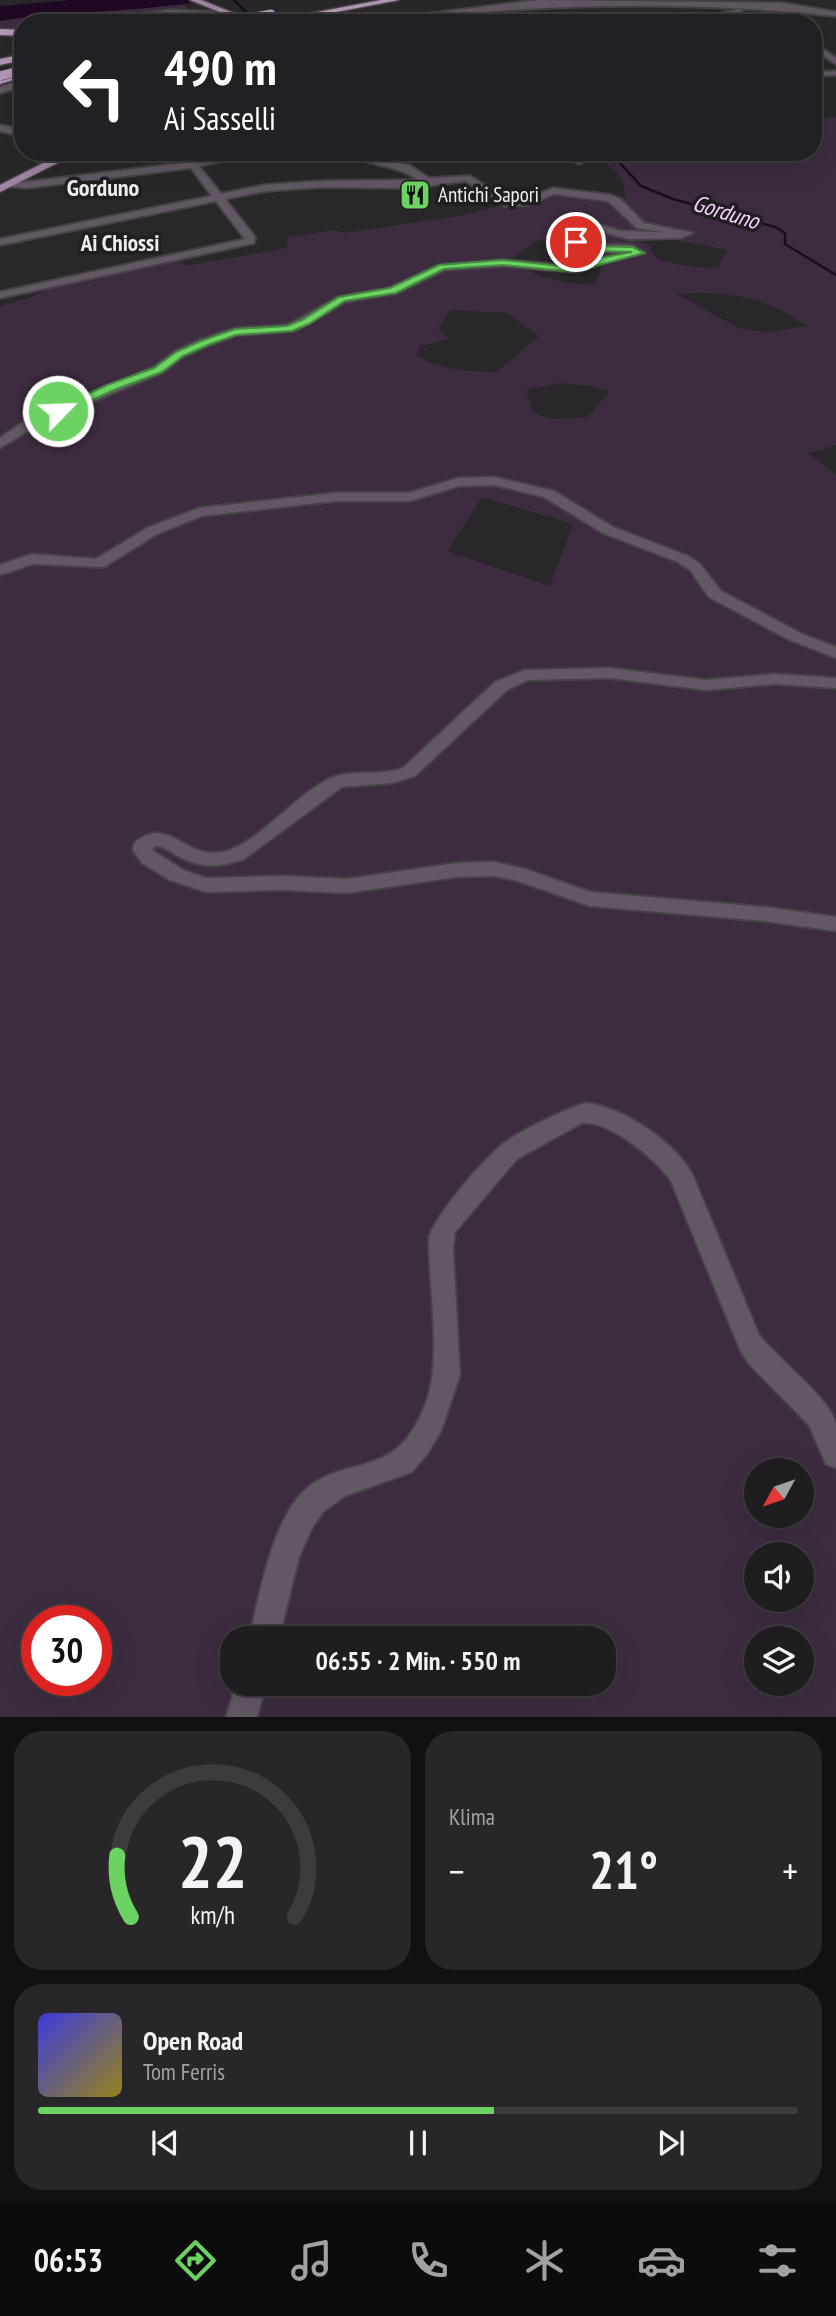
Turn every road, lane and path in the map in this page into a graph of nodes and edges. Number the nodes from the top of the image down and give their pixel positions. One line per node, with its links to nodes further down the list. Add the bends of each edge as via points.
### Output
1 (194, 0): 11 (main road)
2 (341, 0): 5 (highway)
3 (373, 0): 8 (highway)
4 (395, 0): 13 (highway)
5 (317, 3)
6 (756, 4): 14 (street, via 554,1); 15 (street); 16 (street)
7 (285, 8): 8 (highway)
8 (267, 13): 12 (highway, bridge)
9 (154, 14): 10 (street)
10 (200, 14)
11 (220, 14)
12 (260, 14)
13 (310, 14)
14 (429, 14)
15 (728, 14)
16 (836, 15)
17 (822, 43): 18 (street)
18 (827, 43)
19 (822, 51): 20 (street)
20 (836, 62)
21 (55, 161): 26 (main road)
22 (211, 161): 24 (street)
23 (372, 161): 25 (street, via 406,167)
24 (193, 165): 26 (street); 27 (street)
25 (427, 181): 27 (street, via 285,186); 30 (street, via 467,178 501,201 528,202 553,191 607,197 642,226 688,233 618,234 593,223 576,223 571,227 582,246 640,253 573,270 502,263 443,267 393,291 342,299 288,329 235,332 195,346 158,370 34,421)
26 (4, 186)
27 (218, 197): 28 (street); 29 (street, via 250,241)
28 (0, 242)
29 (0, 295)
30 (0, 444)
31 (0, 570): 32 (street, via 32,559 99,564 152,531 199,512 327,498 410,497 458,482 494,481 549,494 608,530 683,559 715,594)
32 (836, 653)
33 (836, 683): 34 (street, via 775,679 706,685 609,673 525,675 501,686 409,772 338,782 310,797 239,853 200,858 162,839 142,848 174,875 198,885 348,886 448,869 491,869 590,899)
34 (836, 924)
35 (836, 1454): 36 (street, via 819,1416 750,1343 671,1161 652,1143 608,1120 577,1115 509,1153 446,1225 441,1249 447,1375 429,1426 402,1462 329,1490 309,1505 293,1534)
36 (267, 1626)
37 (247, 1696): 38 (street)
38 (241, 1717)

